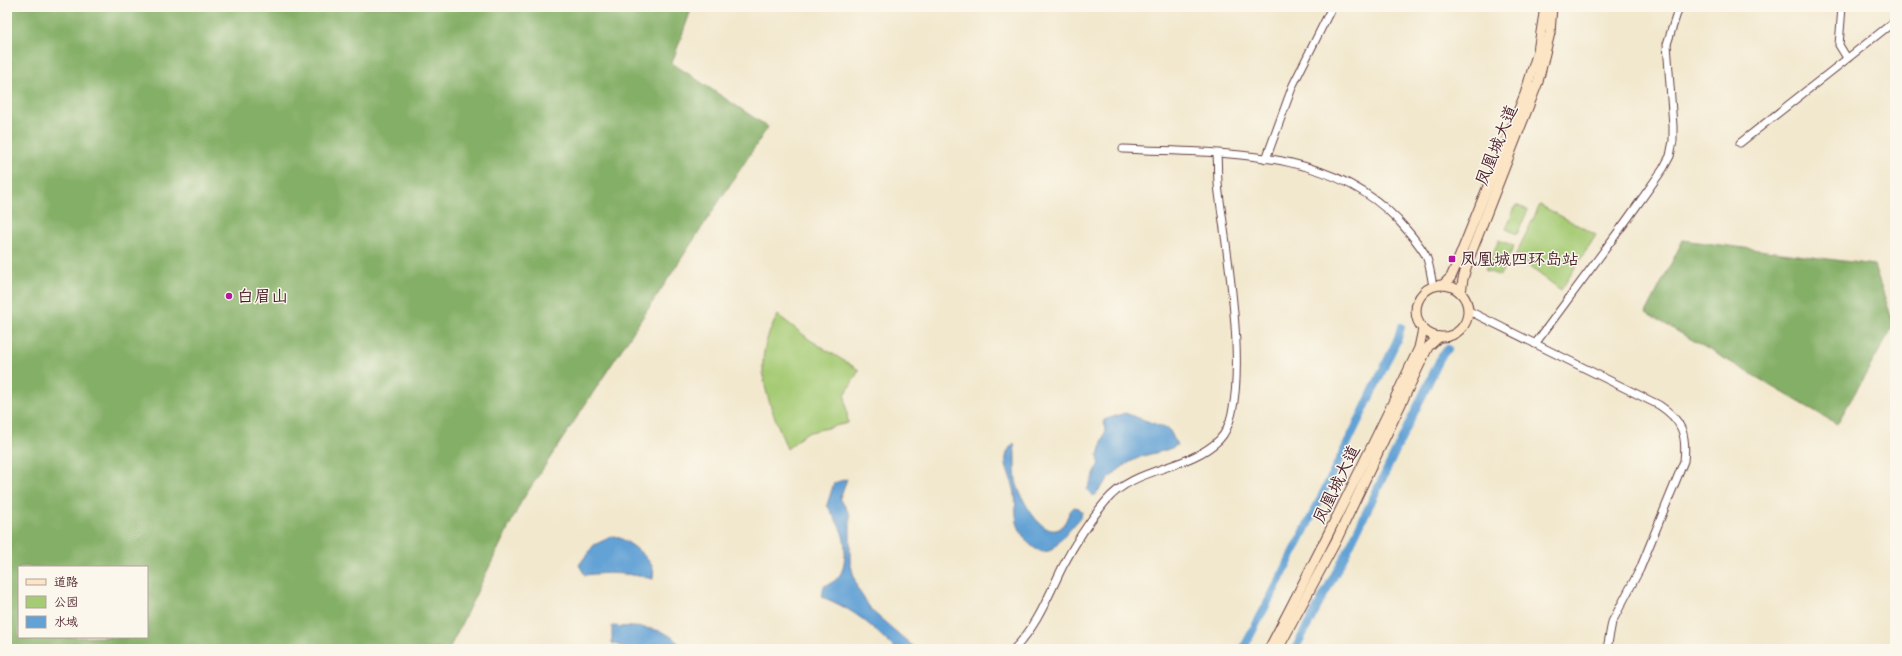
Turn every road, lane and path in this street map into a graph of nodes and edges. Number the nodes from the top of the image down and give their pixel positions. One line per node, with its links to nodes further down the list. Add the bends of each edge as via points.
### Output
1 (1332, 7): 11 (street, via 1294,85)
2 (1544, 7): 12 (main road, 凤凰城大道, via 1538,51 1525,94 1455,268 1451,277)
3 (1552, 7): 14 (main road, 凤凰城大道, via 1550,33 1538,82 1468,261 1462,279)
4 (1679, 7): 18 (street, via 1667,44 1674,126 1670,156 1626,221)
5 (1842, 7): 7 (street, via 1840,45)
6 (1895, 21): 7 (street)
7 (1847, 58): 8 (street)
8 (1740, 142)
9 (1123, 149): 10 (street)
10 (1217, 154): 11 (street); 19 (street, via 1218,192 1236,338 1235,384 1229,426 1218,441 1203,451 1169,467 1140,476 1108,499 1071,551 1038,618)
11 (1266, 159): 13 (street, via 1318,169 1350,184 1380,204 1405,228 1426,257)
12 (1443, 284): 13 (main road); 14 (main road)
13 (1433, 286): 16 (main road, via 1425,290 1416,305 1418,322)
14 (1461, 293): 15 (main road)
15 (1469, 311): 17 (main road, via 1463,327 1456,333); 18 (street)
16 (1424, 329): 17 (main road); 20 (main road, 凤凰城大道, via 1419,348 1353,485)
17 (1439, 337): 21 (main road, 凤凰城大道, via 1428,347 1333,547)
18 (1535, 344): 22 (street, via 1659,405 1678,421 1684,433 1684,461 1640,569 1612,622)
19 (1014, 649)
20 (1269, 649)
21 (1278, 649)
22 (1607, 649)

